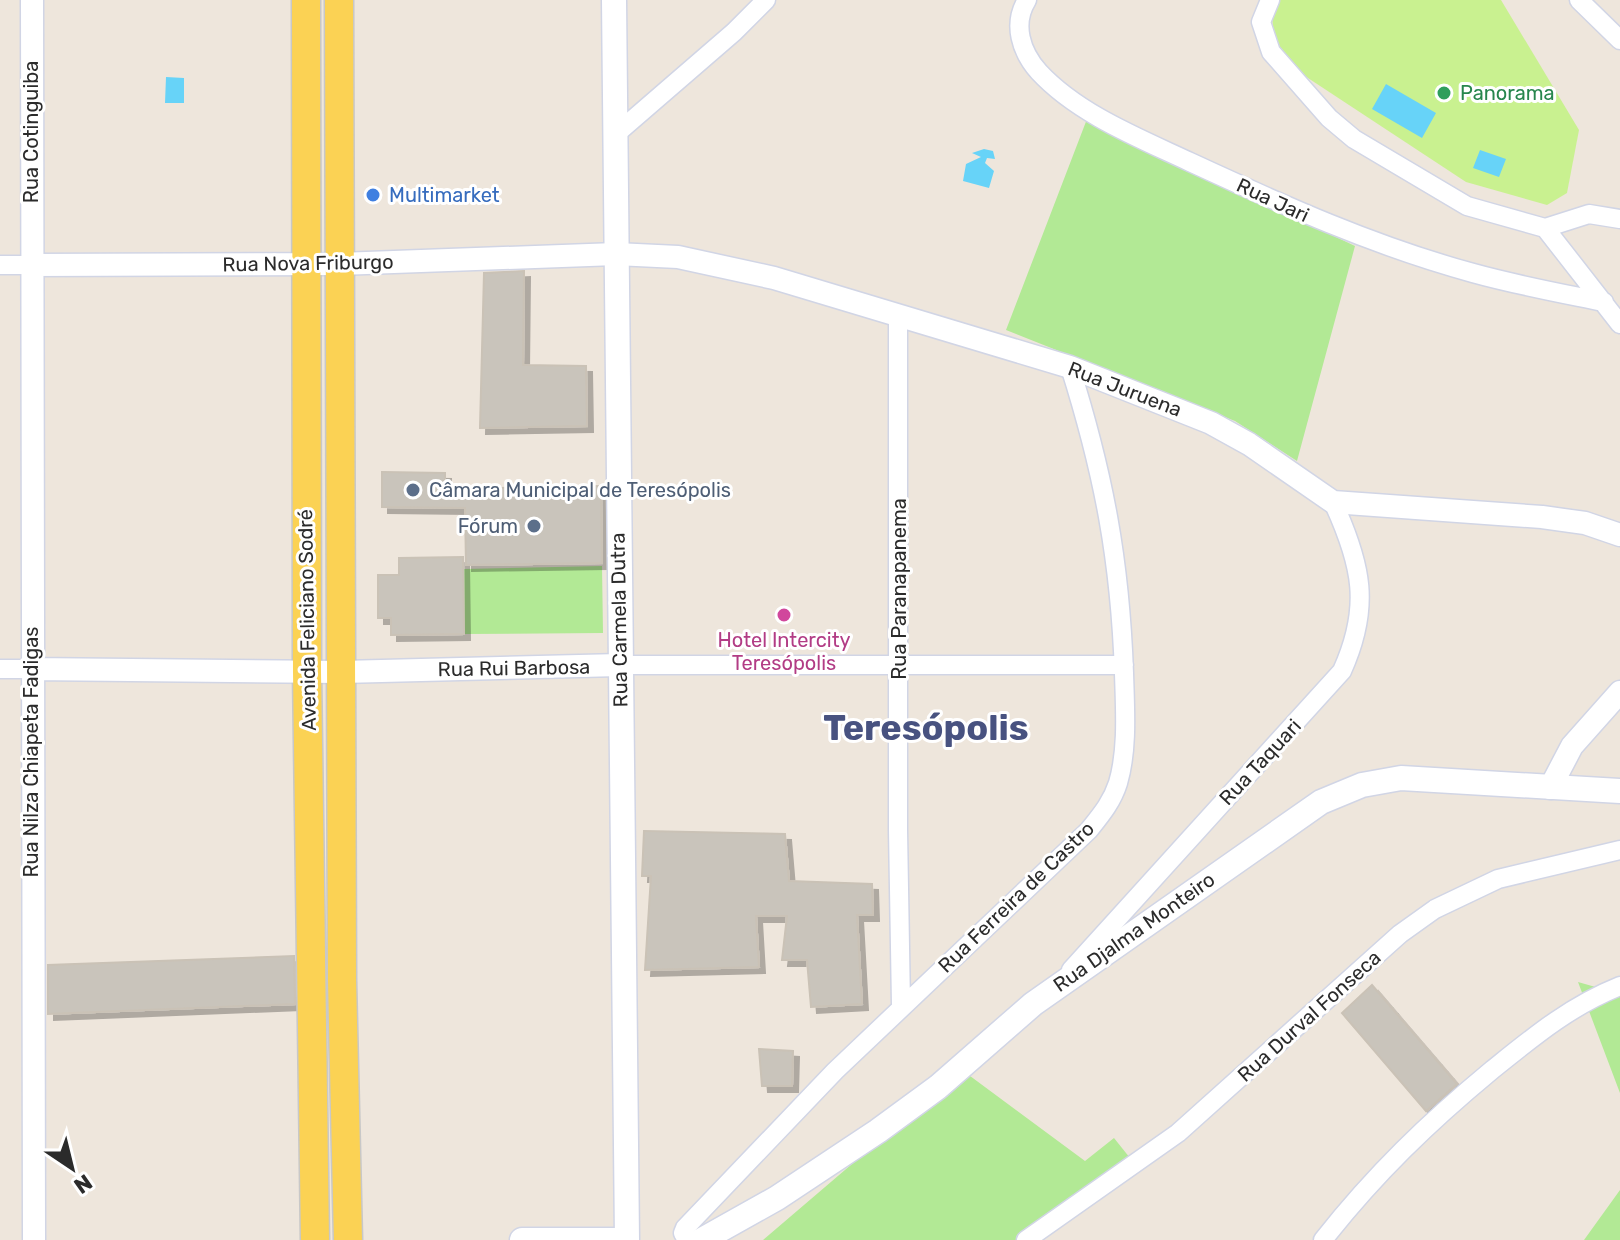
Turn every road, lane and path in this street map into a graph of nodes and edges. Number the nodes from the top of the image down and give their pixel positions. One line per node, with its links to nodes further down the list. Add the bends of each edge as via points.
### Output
1 (32, 0): 17 (street, Rua Cotinguiba)
2 (306, 0): 14 (main road, Avenida Feliciano Sodré)
3 (339, 0): 15 (main road, Avenida Feliciano Sodré)
4 (614, 0): 10 (main road, Rua Carmela Dutra)
5 (766, 0): 10 (street)
6 (1027, 0): 18 (street, Rua Jari, via 1018,30 1029,59 1067,95 1113,125 1363,239 1472,273)
7 (1270, 0): 12 (street, via 1261,22 1271,52 1354,139 1467,206)
8 (1579, 0): 9 (street)
9 (1620, 40)
10 (616, 134): 13 (main road, Rua Carmela Dutra)
11 (1620, 219): 12 (street, via 1589,214)
12 (1545, 228): 18 (street)
13 (616, 254): 15 (street, Rua Nova Friburgo); 19 (street, Rua Juruena, via 717,264); 25 (main road, Rua Carmela Dutra)
14 (305, 264): 15 (street, Rua Nova Friburgo); 17 (street, Rua Nova Friburgo); 29 (main road, Avenida Feliciano Sodré)
15 (339, 264): 30 (main road, Avenida Feliciano Sodré)
16 (0, 265): 17 (street, Rua Nova Friburgo)
17 (30, 265): 28 (street, Rua Nilza Chiapeta Fadigas)
18 (1604, 302): 20 (street)
19 (898, 317): 21 (street, Rua Juruena); 24 (street, Rua Paranapanema)
20 (1620, 324)
21 (1070, 367): 22 (street, Rua Juruena, via 1211,423); 26 (street, Rua Ferreira de Castro, via 1099,463 1114,543)
22 (1333, 502): 23 (street, via 1542,517); 37 (street, Rua Taquari, via 1358,567 1361,594 1355,642 1342,671 1117,915)
23 (1620, 535)
24 (900, 662): 25 (street, Rua Rui Barbosa); 26 (street, Rua Rui Barbosa); 39 (street, Rua Paranapanema)
25 (620, 665): 30 (street, Rua Rui Barbosa); 44 (main road, Rua Carmela Dutra)
26 (1124, 665): 39 (street, Rua Ferreira de Castro, via 1122,756 1109,805 1089,830)
27 (0, 669): 28 (street, Rua Rui Barbosa)
28 (30, 669): 29 (street, Rua Rui Barbosa); 40 (street, Rua Nilza Chiapeta Fadigas)
29 (307, 672): 30 (street, Rua Rui Barbosa); 35 (main road, Avenida Feliciano Sodré)
30 (342, 672): 36 (main road, Avenida Feliciano Sodré)
31 (1620, 692): 32 (street, via 1572,746)
32 (1550, 788): 33 (main road, Rua Djalma Monteiro); 37 (main road, Rua Djalma Monteiro, via 1434,777 1362,785 1284,825)
33 (1620, 791)
34 (1620, 850): 47 (street, Rua Durval Fonseca, via 1498,879 1435,909 1400,934 1178,1133)
35 (314, 980): 36 (main road); 41 (main road, Avenida Feliciano Sodré)
36 (342, 980): 42 (main road, Avenida Feliciano Sodré)
37 (1060, 985): 46 (main road, Rua Djalma Monteiro, via 878,1131)
38 (1620, 986): 48 (street, via 1572,1008 1452,1103 1402,1147)
39 (901, 1005): 45 (street, Rua Ferreira de Castro, via 685,1228)
40 (34, 1240)
41 (315, 1240)
42 (348, 1240)
43 (522, 1240): 44 (main road)
44 (627, 1240)
45 (687, 1240)
46 (702, 1240)
47 (1026, 1240)
48 (1323, 1240)

